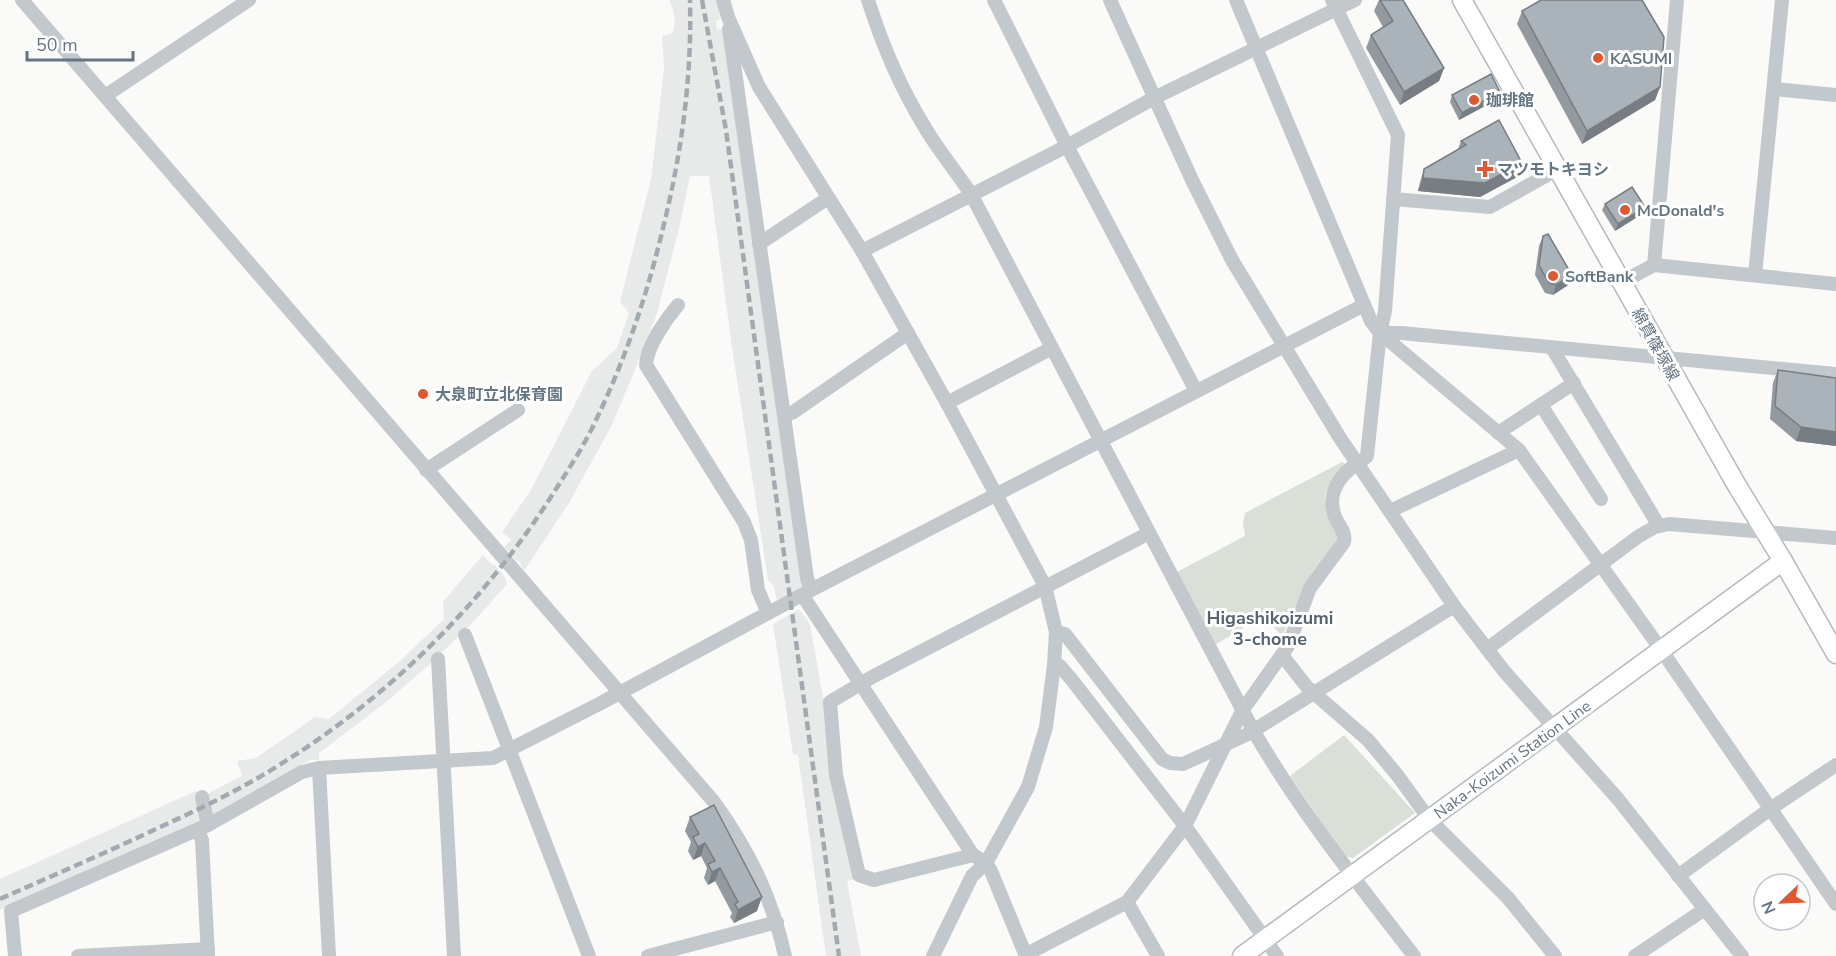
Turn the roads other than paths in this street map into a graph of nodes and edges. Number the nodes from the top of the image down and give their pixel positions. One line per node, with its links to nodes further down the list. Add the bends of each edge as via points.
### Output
1 (22, 0): 17 (street)
2 (249, 0): 17 (street)
3 (723, 0): 13 (street)
4 (868, 0): 21 (street, via 909,100)
5 (994, 0): 19 (street)
6 (1110, 0): 18 (street)
7 (1236, 0): 14 (street)
8 (1355, 0): 12 (street)
9 (1462, 0): 20 (main road, 綿貫篠塚線)
10 (1677, 0): 26 (street)
11 (1782, 0): 15 (street)
12 (1335, 5): 14 (street); 23 (street, via 1398,135)
13 (728, 17): 22 (street, via 759,87); 24 (street)
14 (1256, 48): 18 (street); 31 (street)
15 (1774, 89): 16 (street); 27 (street)
16 (1836, 95)
17 (105, 96): 49 (street)
18 (1154, 99): 19 (street); 34 (street, via 1232,260)
19 (1067, 146): 21 (street); 40 (street)
20 (1558, 169): 23 (street, via 1490,207); 28 (main road, 綿貫篠塚線)
21 (971, 194): 25 (street); 35 (street)
22 (828, 198): 24 (street); 25 (street)
23 (1393, 199): 33 (street)
24 (759, 244): 44 (street)
25 (862, 251): 32 (street)
26 (1654, 265): 27 (street); 28 (street)
27 (1755, 276): 29 (street)
28 (1622, 282): 37 (main road, 綿貫篠塚線)
29 (1836, 284)
30 (678, 305): 62 (street, via 647,355 646,365 744,522 751,540 758,590)
31 (1364, 305): 33 (street); 34 (street)
32 (908, 333): 41 (street); 44 (street)
33 (1380, 333): 36 (street); 45 (street); 48 (street, via 1367,456)
34 (1282, 346): 40 (street); 48 (street)
35 (1052, 348): 41 (street); 46 (street)
36 (1552, 348): 37 (street); 39 (street)
37 (1664, 358): 38 (street); 54 (main road, 綿貫篠塚線)
38 (1836, 374)
39 (1574, 383): 42 (street); 53 (street)
40 (1196, 391): 46 (street)
41 (947, 403): 50 (street)
42 (1541, 405): 45 (street); 51 (street)
43 (518, 410): 49 (street)
44 (784, 415): 60 (street)
45 (1498, 433): 47 (street)
46 (1101, 441): 50 (street); 55 (street)
47 (1518, 450): 52 (street); 58 (street)
48 (1358, 463): 52 (street); 68 (street, via 1332,494 1332,509 1344,542 1310,588)
49 (426, 470): 72 (street)
50 (996, 495): 59 (street); 60 (street)
51 (1601, 499)
52 (1390, 512): 61 (street)
53 (1659, 526): 54 (street); 58 (street, via 1639,536)
54 (1764, 531): 56 (street); 57 (main road, 綿貫篠塚線)
55 (1149, 533): 59 (street); 75 (street)
56 (1836, 538)
57 (1783, 561): 66 (main road, Naka-Koizumi Station Line); 67 (main road, 綿貫篠塚線)
58 (1602, 566): 65 (street); 66 (street)
59 (1046, 586): 63 (street); 71 (street)
60 (807, 593): 62 (street); 71 (street)
61 (1454, 606): 65 (street); 73 (street)
62 (768, 614): 72 (street)
63 (1056, 632): 70 (street); 74 (street, via 1065,634)
64 (465, 635): 80 (street)
65 (1487, 649): 77 (street)
66 (1662, 651): 77 (main road, Naka-Koizumi Station Line); 85 (street)
67 (1836, 654)
68 (1282, 655): 73 (street); 75 (street)
69 (438, 659): 81 (street)
70 (1054, 665): 76 (street, via 1060,666); 90 (street, via 1046,727 1028,786)
71 (860, 684): 89 (street); 89 (street, via 834,699 829,707 836,775 859,875 874,880)
72 (619, 693): 80 (street); 96 (street, via 734,830 755,867)
73 (1314, 693): 78 (street); 86 (street, via 1368,740)
74 (1114, 697): 76 (street); 79 (street, via 1170,764 1192,761)
75 (1242, 711): 78 (street); 79 (street)
76 (1097, 712): 87 (street)
77 (1556, 728): 86 (main road, Naka-Koizumi Station Line); 92 (street)
78 (1253, 730): 79 (street); 91 (street)
79 (1226, 744): 87 (street)
80 (510, 751): 81 (street, via 493,758); 103 (street)
81 (443, 761): 83 (street); 102 (street)
82 (1836, 765): 85 (street)
83 (319, 768): 88 (street, via 302,772); 101 (street)
84 (202, 797): 88 (street)
85 (1770, 809): 92 (street); 94 (street)
86 (1429, 819): 91 (main road, Naka-Koizumi Station Line); 112 (street, via 1508,898)
87 (1185, 826): 93 (street); 97 (street)
88 (203, 827): 98 (street); 99 (street, via 11,911)
89 (973, 855): 90 (street)
90 (986, 863): 106 (street, via 972,876); 107 (street)
91 (1351, 875): 97 (main road, Naka-Koizumi Station Line); 111 (street)
92 (1678, 876): 95 (street)
93 (1127, 902): 107 (street); 108 (street)
94 (1836, 904)
95 (1705, 909): 113 (street); 114 (street)
96 (777, 922): 104 (street); 105 (street)
97 (1265, 939): 109 (main road, Naka-Koizumi Station Line); 110 (street)
98 (208, 952): 100 (street)
99 (15, 956)
100 (78, 956)
101 (329, 956)
102 (454, 956)
103 (589, 956)
104 (648, 956)
105 (785, 956)
106 (933, 956)
107 (1026, 956)
108 (1158, 956)
109 (1242, 956)
110 (1277, 956)
111 (1414, 956)
112 (1555, 956)
113 (1635, 956)
114 (1742, 956)

